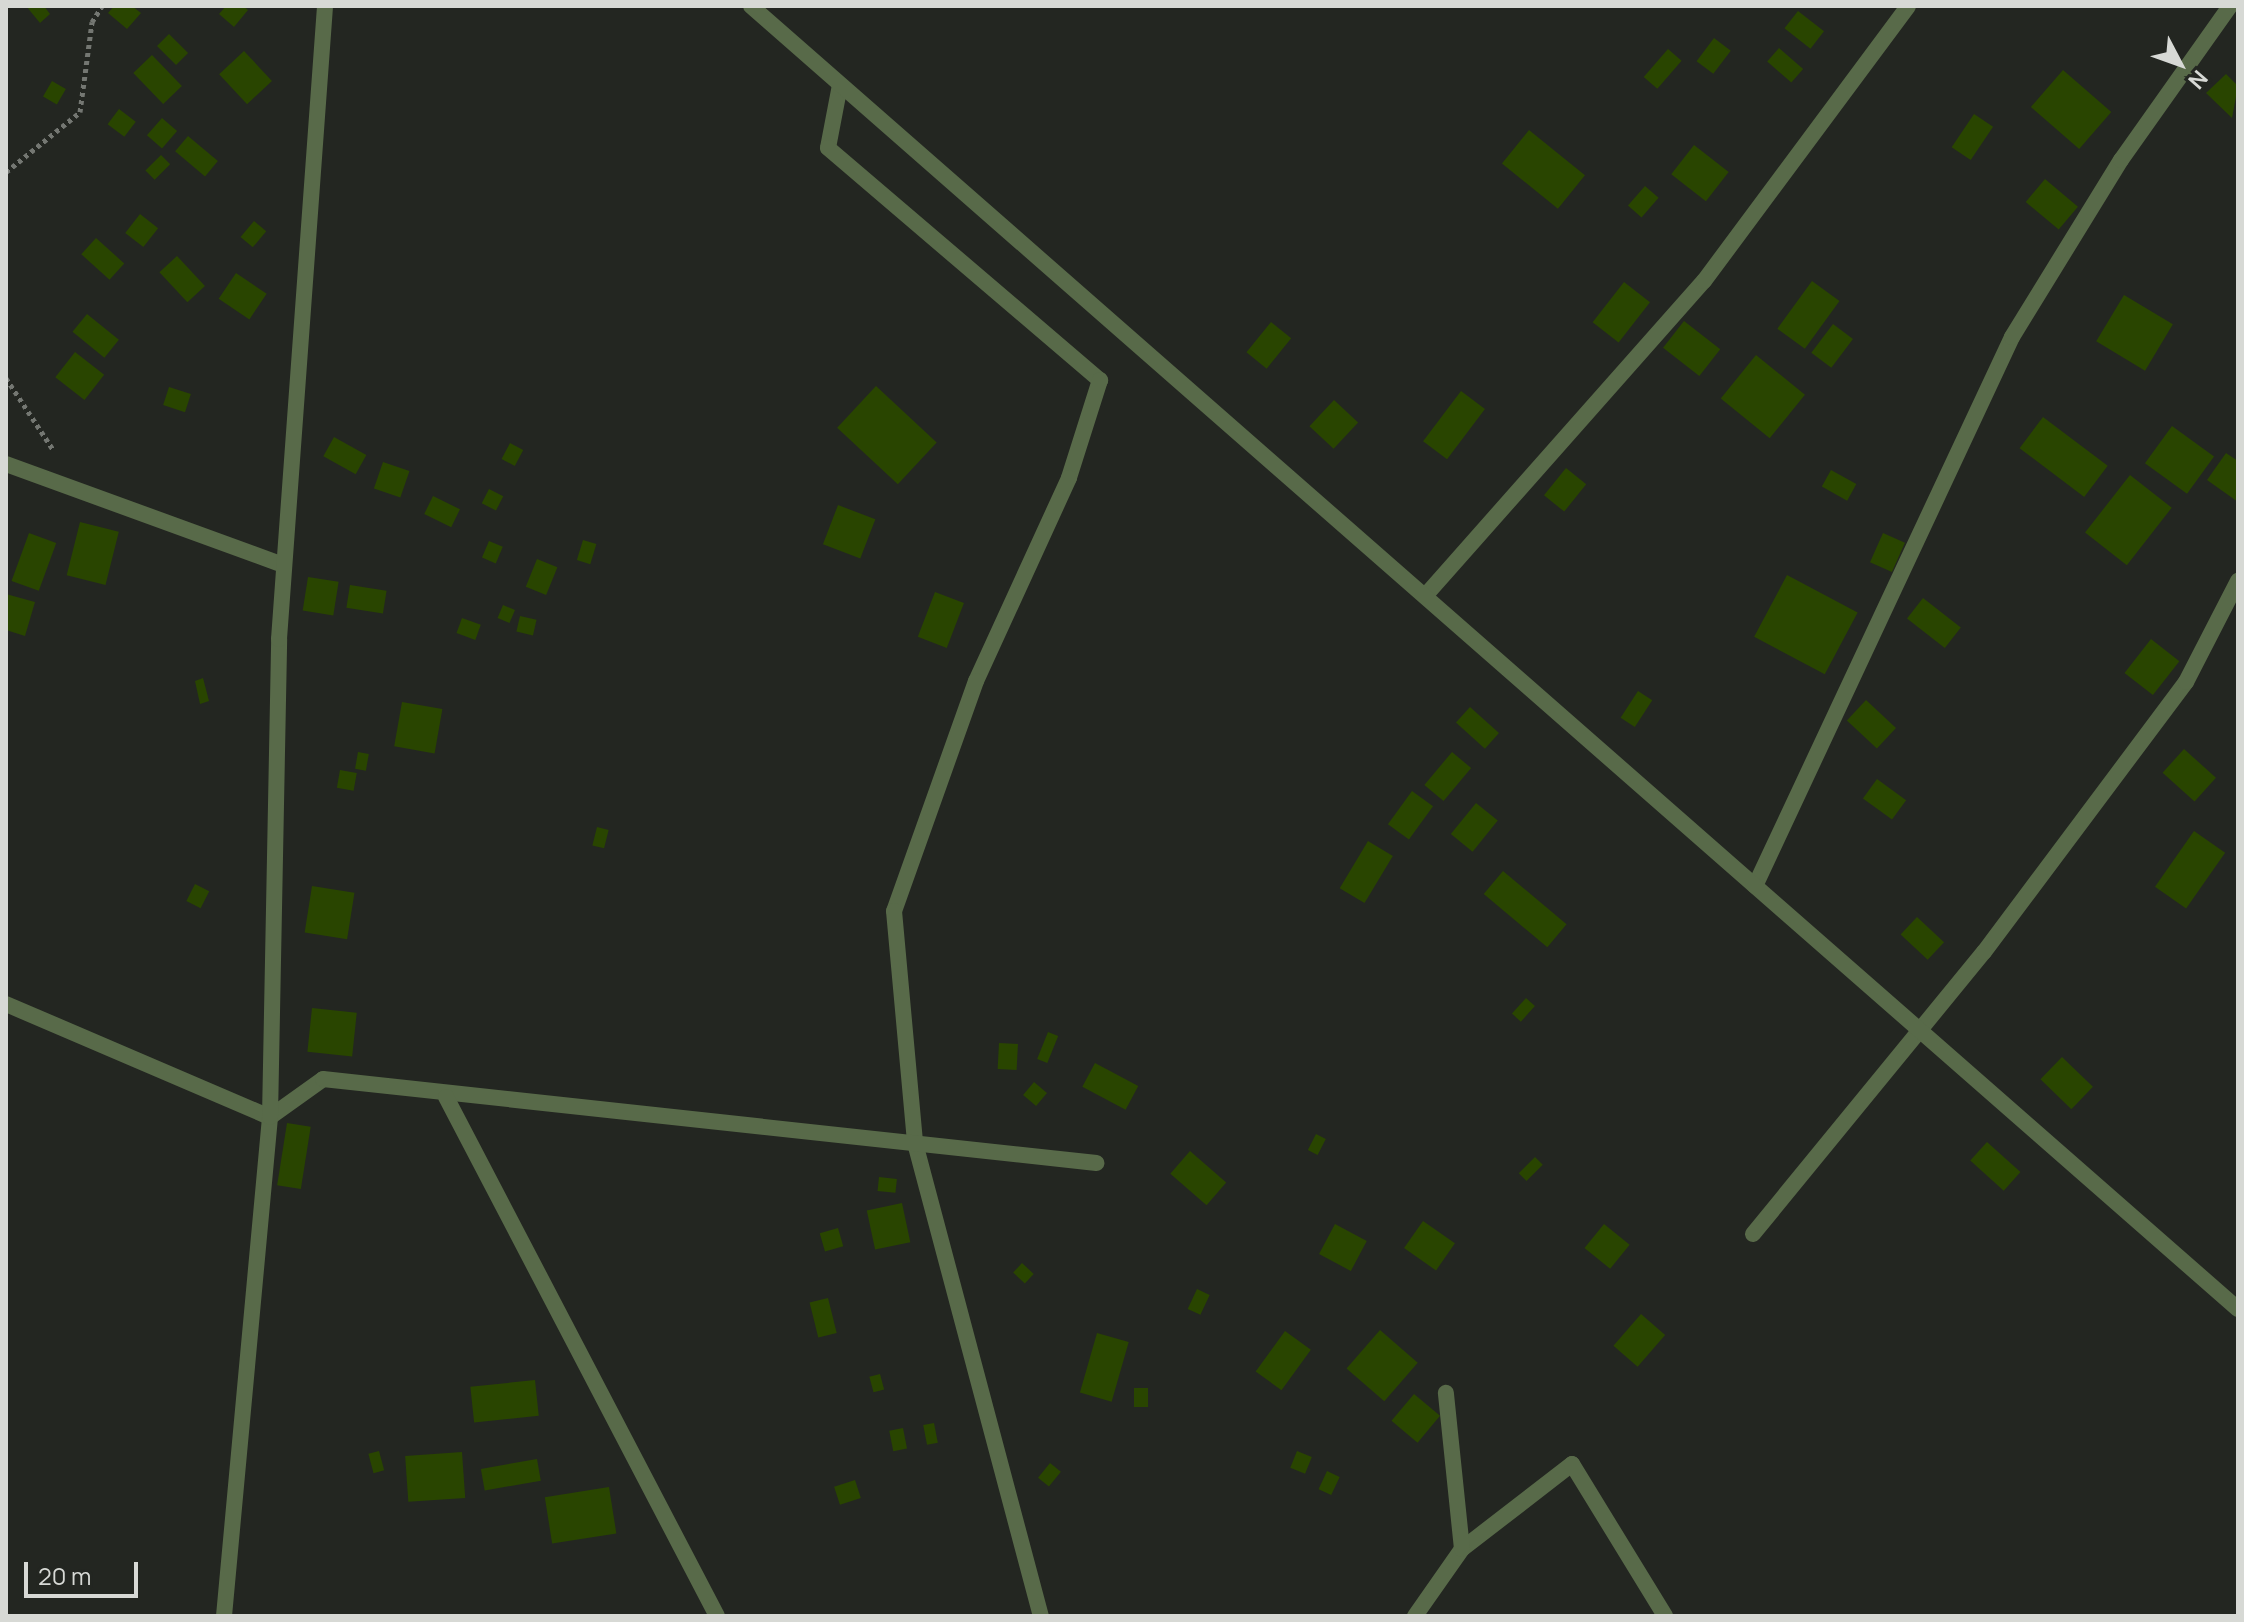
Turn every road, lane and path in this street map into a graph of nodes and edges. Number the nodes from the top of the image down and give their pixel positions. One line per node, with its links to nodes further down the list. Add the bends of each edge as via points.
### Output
1 (102, 6): 7 (path, via 92,22 80,112)
2 (325, 6): 11 (street)
3 (751, 6): 6 (street)
4 (1908, 6): 13 (street, via 1704,281)
5 (2230, 6): 14 (street, via 2121,160 2012,337)
6 (840, 85): 13 (street); 19 (street, via 828,148 1100,380 1069,478 976,681 894,911)
7 (6, 172)
8 (6, 378): 10 (path)
9 (6, 464): 10 (street)
10 (86, 493): 11 (street)
11 (283, 565): 18 (street)
12 (2238, 581): 16 (street, via 2186,682)
13 (1425, 596): 14 (street)
14 (1755, 886): 16 (street)
15 (6, 1004): 18 (street)
16 (1919, 1030): 21 (street); 22 (street)
17 (446, 1097): 18 (street, via 323,1079); 19 (street); 26 (street)
18 (270, 1117): 25 (street)
19 (915, 1143): 20 (street); 27 (street)
20 (1096, 1163)
21 (1753, 1234)
22 (2238, 1309)
23 (1446, 1393): 24 (street)
24 (1462, 1549): 28 (street); 29 (street, via 1572,1464)
25 (224, 1616)
26 (717, 1616)
27 (1041, 1616)
28 (1415, 1616)
29 (1665, 1616)

